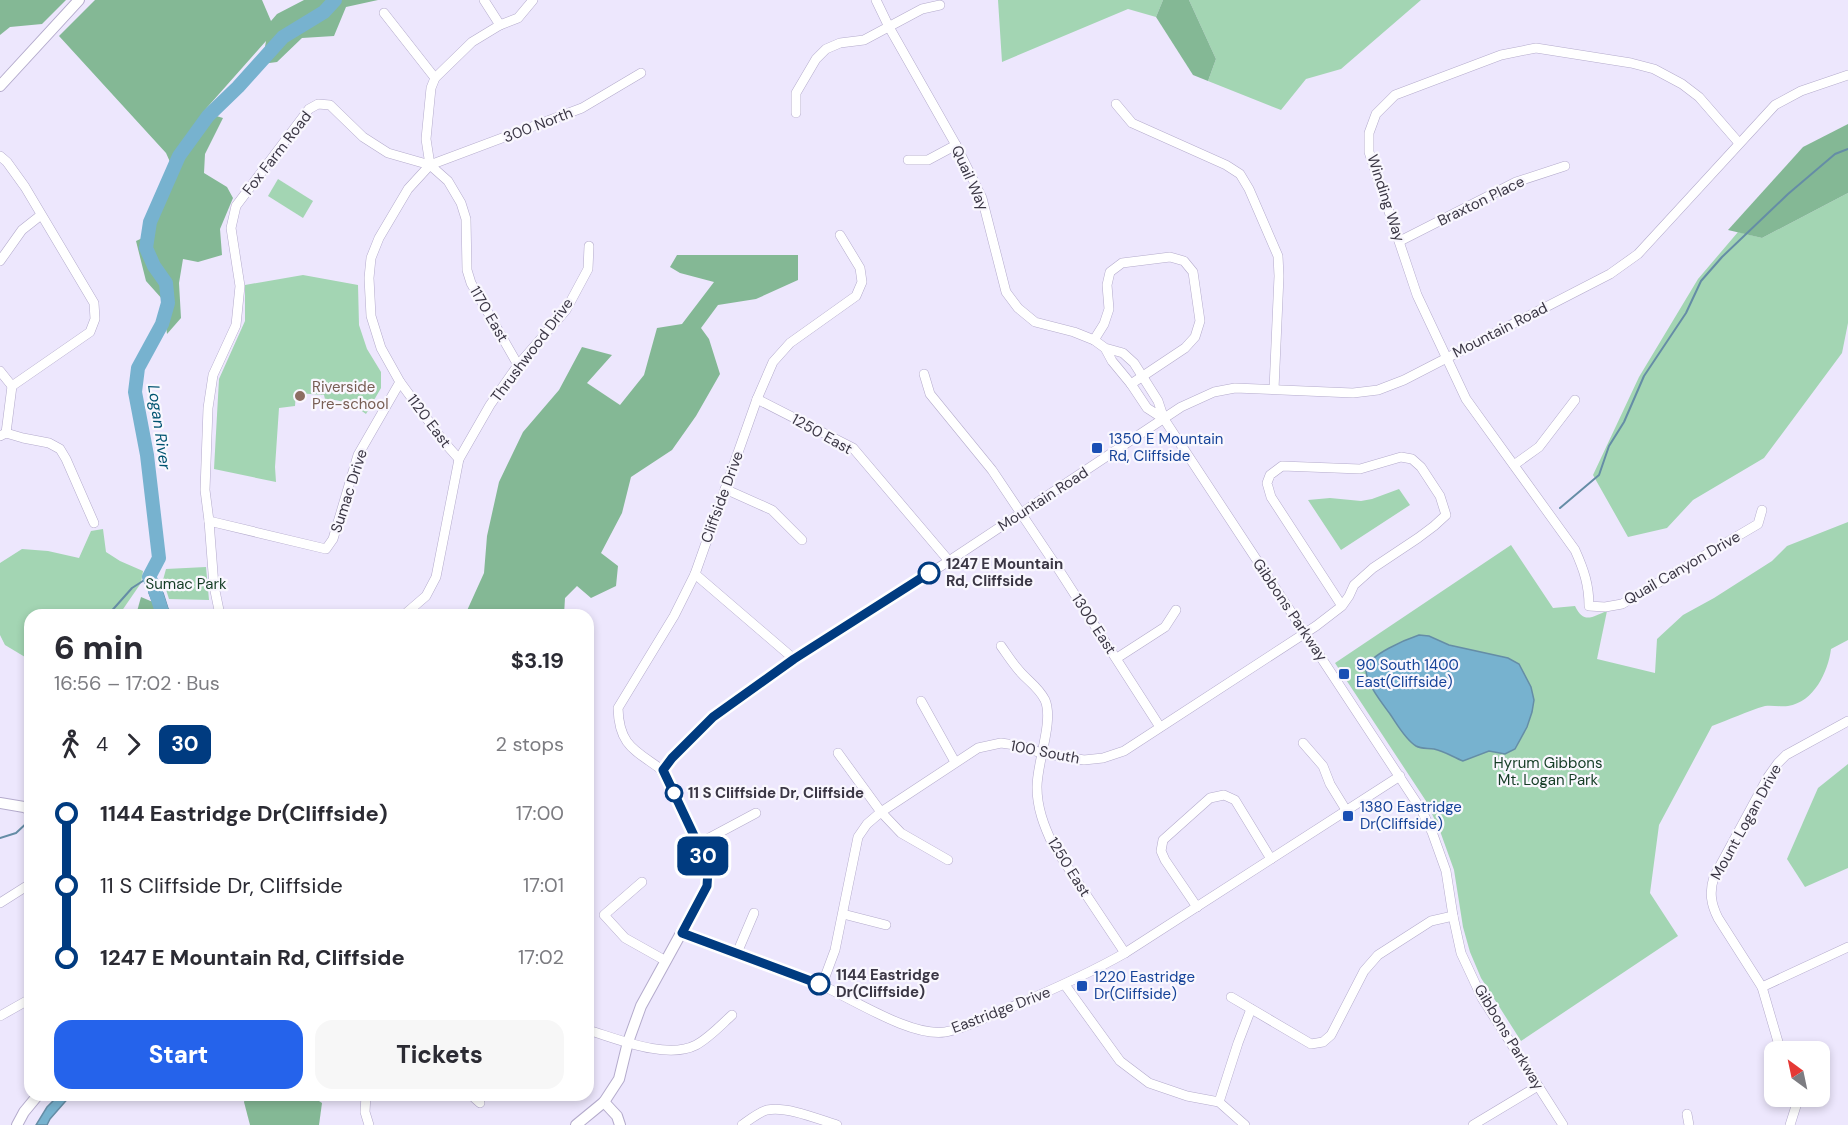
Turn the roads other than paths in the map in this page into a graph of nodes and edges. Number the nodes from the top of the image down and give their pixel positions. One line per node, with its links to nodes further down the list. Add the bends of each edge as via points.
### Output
1 (79, 0): 12 (street)
2 (484, 0): 7 (street)
3 (533, 0): 7 (street, via 518,18)
4 (876, 0): 8 (street, Quail Way)
5 (940, 5): 8 (street, via 922,9)
6 (384, 14): 11 (street)
7 (500, 25): 11 (street, via 472,42)
8 (889, 27): 14 (street, via 864,40 826,49 796,93); 16 (street, Quail Way)
9 (641, 73): 19 (street, 300 North, via 582,108)
10 (1848, 75): 15 (street, Mountain Road, via 1775,105)
11 (435, 78): 19 (street, via 426,139)
12 (0, 86)
13 (1116, 104): 36 (street, via 1132,123 1233,169 1249,189 1278,256)
14 (796, 113)
15 (1739, 143): 23 (street, Winding Way, via 1699,97 1654,69 1536,48 1502,55 1395,95 1376,114 1369,133 1370,152); 28 (street, Mountain Road, via 1638,254 1610,274)
16 (956, 145): 18 (street, via 928,159); 26 (street, Quail Way, via 982,198 1006,292 1018,309 1035,322)
17 (0, 156): 21 (street, via 19,178)
18 (908, 160)
19 (430, 165): 29 (street, 1170 East, via 448,181 461,203 471,283); 33 (street, via 408,189 371,258 371,316 381,348); 46 (street, Fox Farm Road, via 388,153 330,105 318,104 309,109 236,206 231,228 240,286 236,325 213,375 208,408 205,489)
20 (1565, 166): 23 (street, Braxton Place, via 1516,182)
21 (41, 215): 25 (street, via 22,230); 35 (street, via 94,303 95,319 90,332)
22 (840, 236): 37 (street, Cliffside Drive, via 860,268 862,282 856,296 790,343 773,362)
23 (1400, 241): 28 (street, Winding Way, via 1417,295)
24 (589, 246): 29 (street, Thrushwood Drive, via 588,269 566,310)
25 (0, 261)
26 (1094, 340): 27 (street, Quail Way); 32 (street, via 1109,309 1110,272 1122,262 1170,257 1184,261 1192,272 1200,321 1195,337)
27 (1105, 348): 32 (street, Quail Way, via 1123,353); 34 (street, Quail Way)
28 (1447, 358): 36 (street, Mountain Road, via 1378,390 1353,393); 42 (street, Winding Way, via 1466,399)
29 (518, 365): 41 (street, Thrushwood Drive)
30 (0, 370): 35 (street)
31 (924, 374): 45 (street, 1300 East, via 930,394 992,470)
32 (1143, 377): 34 (street); 39 (street, Quail Way)
33 (400, 382): 41 (street, 1120 East); 46 (street, Sumac Drive, via 358,456 333,539 326,549)
34 (1131, 384): 39 (street, Quail Way, via 1147,408)
35 (12, 386): 40 (street)
36 (1274, 388): 39 (street, Mountain Road, via 1214,392)
37 (757, 399): 43 (street, Cliffside Drive); 49 (street, 1250 East, via 853,448)
38 (1575, 400): 42 (street, via 1539,447)
39 (1164, 419): 45 (street, Mountain Road); 56 (street, Gibbons Parkway)
40 (3, 434): 47 (street, via 49,443 60,449)
41 (459, 459): 54 (street, Thrushwood Drive, via 436,577 426,596)
42 (1514, 465): 52 (street, Winding Way, via 1575,550 1586,575)
43 (725, 489): 48 (street, via 772,510); 50 (street, Cliffside Drive)
44 (1762, 510): 52 (street, Quail Canyon Drive, via 1758,524 1622,604)
45 (1021, 513): 49 (street, Mountain Road); 58 (street, 1300 East)
46 (209, 521): 53 (street, Fox Farm Road)
47 (94, 523)
48 (802, 540)
49 (949, 561): 59 (street, Mountain Road)
50 (695, 574): 59 (street); 67 (street, Cliffside Drive, via 618,708 618,725 627,744)
51 (1341, 606): 51 (street, 100 South, via 1354,585 1373,568 1446,515 1440,496 1412,459 1401,457 1360,469 1282,466 1270,475 1267,483 1271,497); 56 (street, 100 South)
52 (1589, 606)
53 (219, 609)
54 (411, 609)
55 (1176, 610): 58 (street, via 1165,627)
56 (1305, 632): 62 (street, 100 South); 68 (street, Gibbons Parkway)
57 (1001, 646): 65 (street, 1250 East, via 1045,700 1049,717)
58 (1117, 658): 62 (street, 1300 East)
59 (794, 659): 67 (street, Mountain Road, via 713,717)
60 (921, 701): 66 (street)
61 (1848, 721): 92 (street, Mount Logan Drive, via 1778,763 1713,877 1713,908)
62 (1160, 727): 65 (street, 100 South, via 1125,751 1103,758)
63 (1303, 743): 71 (street, via 1323,766)
64 (838, 753): 72 (street)
65 (1041, 753): 66 (street, 100 South, via 1001,743 978,748); 88 (street, 1250 East, via 1037,786 1044,826)
66 (955, 762): 72 (street, 100 South)
67 (663, 770): 74 (street)
68 (1400, 776): 71 (street, Eastridge Drive); 83 (street, Gibbons Parkway, via 1432,832 1446,871)
69 (0, 802): 70 (street)
70 (24, 808)
71 (1346, 810): 75 (street, Eastridge Drive)
72 (881, 812): 76 (street, via 901,833); 82 (street, 100 South, via 858,837)
73 (756, 813): 74 (street)
74 (698, 844): 85 (street, via 708,870 707,886)
75 (1270, 859): 80 (street, Eastridge Drive); 80 (street, via 1235,800 1224,795 1210,798 1163,840 1161,851)
76 (948, 860)
77 (642, 882): 89 (street, via 604,915 626,938)
78 (24, 888): 79 (street)
79 (0, 903)
80 (1197, 907): 88 (street, Eastridge Drive)
81 (754, 913): 87 (street)
82 (843, 914): 84 (street); 90 (street, 100 South)
83 (1453, 916): 95 (street, via 1431,921 1378,955 1364,971 1331,1035 1323,1042 1311,1044); 101 (street, Gibbons Parkway, via 1461,953 1482,998)
84 (886, 925)
85 (682, 933): 87 (street, Eastridge Drive); 89 (street)
86 (1848, 948): 92 (street)
87 (737, 953): 90 (street, Eastridge Drive)
88 (1125, 953): 91 (street, Eastridge Drive)
89 (666, 960): 100 (street, via 641,1006)
90 (822, 985): 91 (street, Eastridge Drive, via 922,1031 945,1032)
91 (1065, 985): 106 (street, via 1120,1061 1149,1083)
92 (1762, 987): 99 (street, Mount Logan Drive)
93 (1231, 997): 95 (street)
94 (24, 1002): 96 (street)
95 (1251, 1010): 106 (street)
96 (2, 1012)
97 (732, 1015): 100 (street, via 698,1044 684,1050 669,1051)
98 (594, 1031): 100 (street)
99 (1778, 1041)
100 (628, 1042): 105 (street, via 619,1079)
101 (1538, 1086): 117 (street); 118 (street, Gibbons Parkway)
102 (33, 1101): 110 (street)
103 (366, 1101): 111 (street)
104 (478, 1101): 107 (street)
105 (604, 1101): 112 (street); 113 (street)
106 (1219, 1102): 116 (street)
107 (480, 1103)
108 (1796, 1107): 120 (street)
109 (1687, 1114): 119 (street)
110 (17, 1125)
111 (369, 1125)
112 (576, 1125)
113 (620, 1125)
114 (742, 1125): 115 (street, via 766,1110 808,1115)
115 (837, 1125)
116 (1245, 1125)
117 (1473, 1125)
118 (1563, 1125)
119 (1689, 1125)
120 (1790, 1125)

